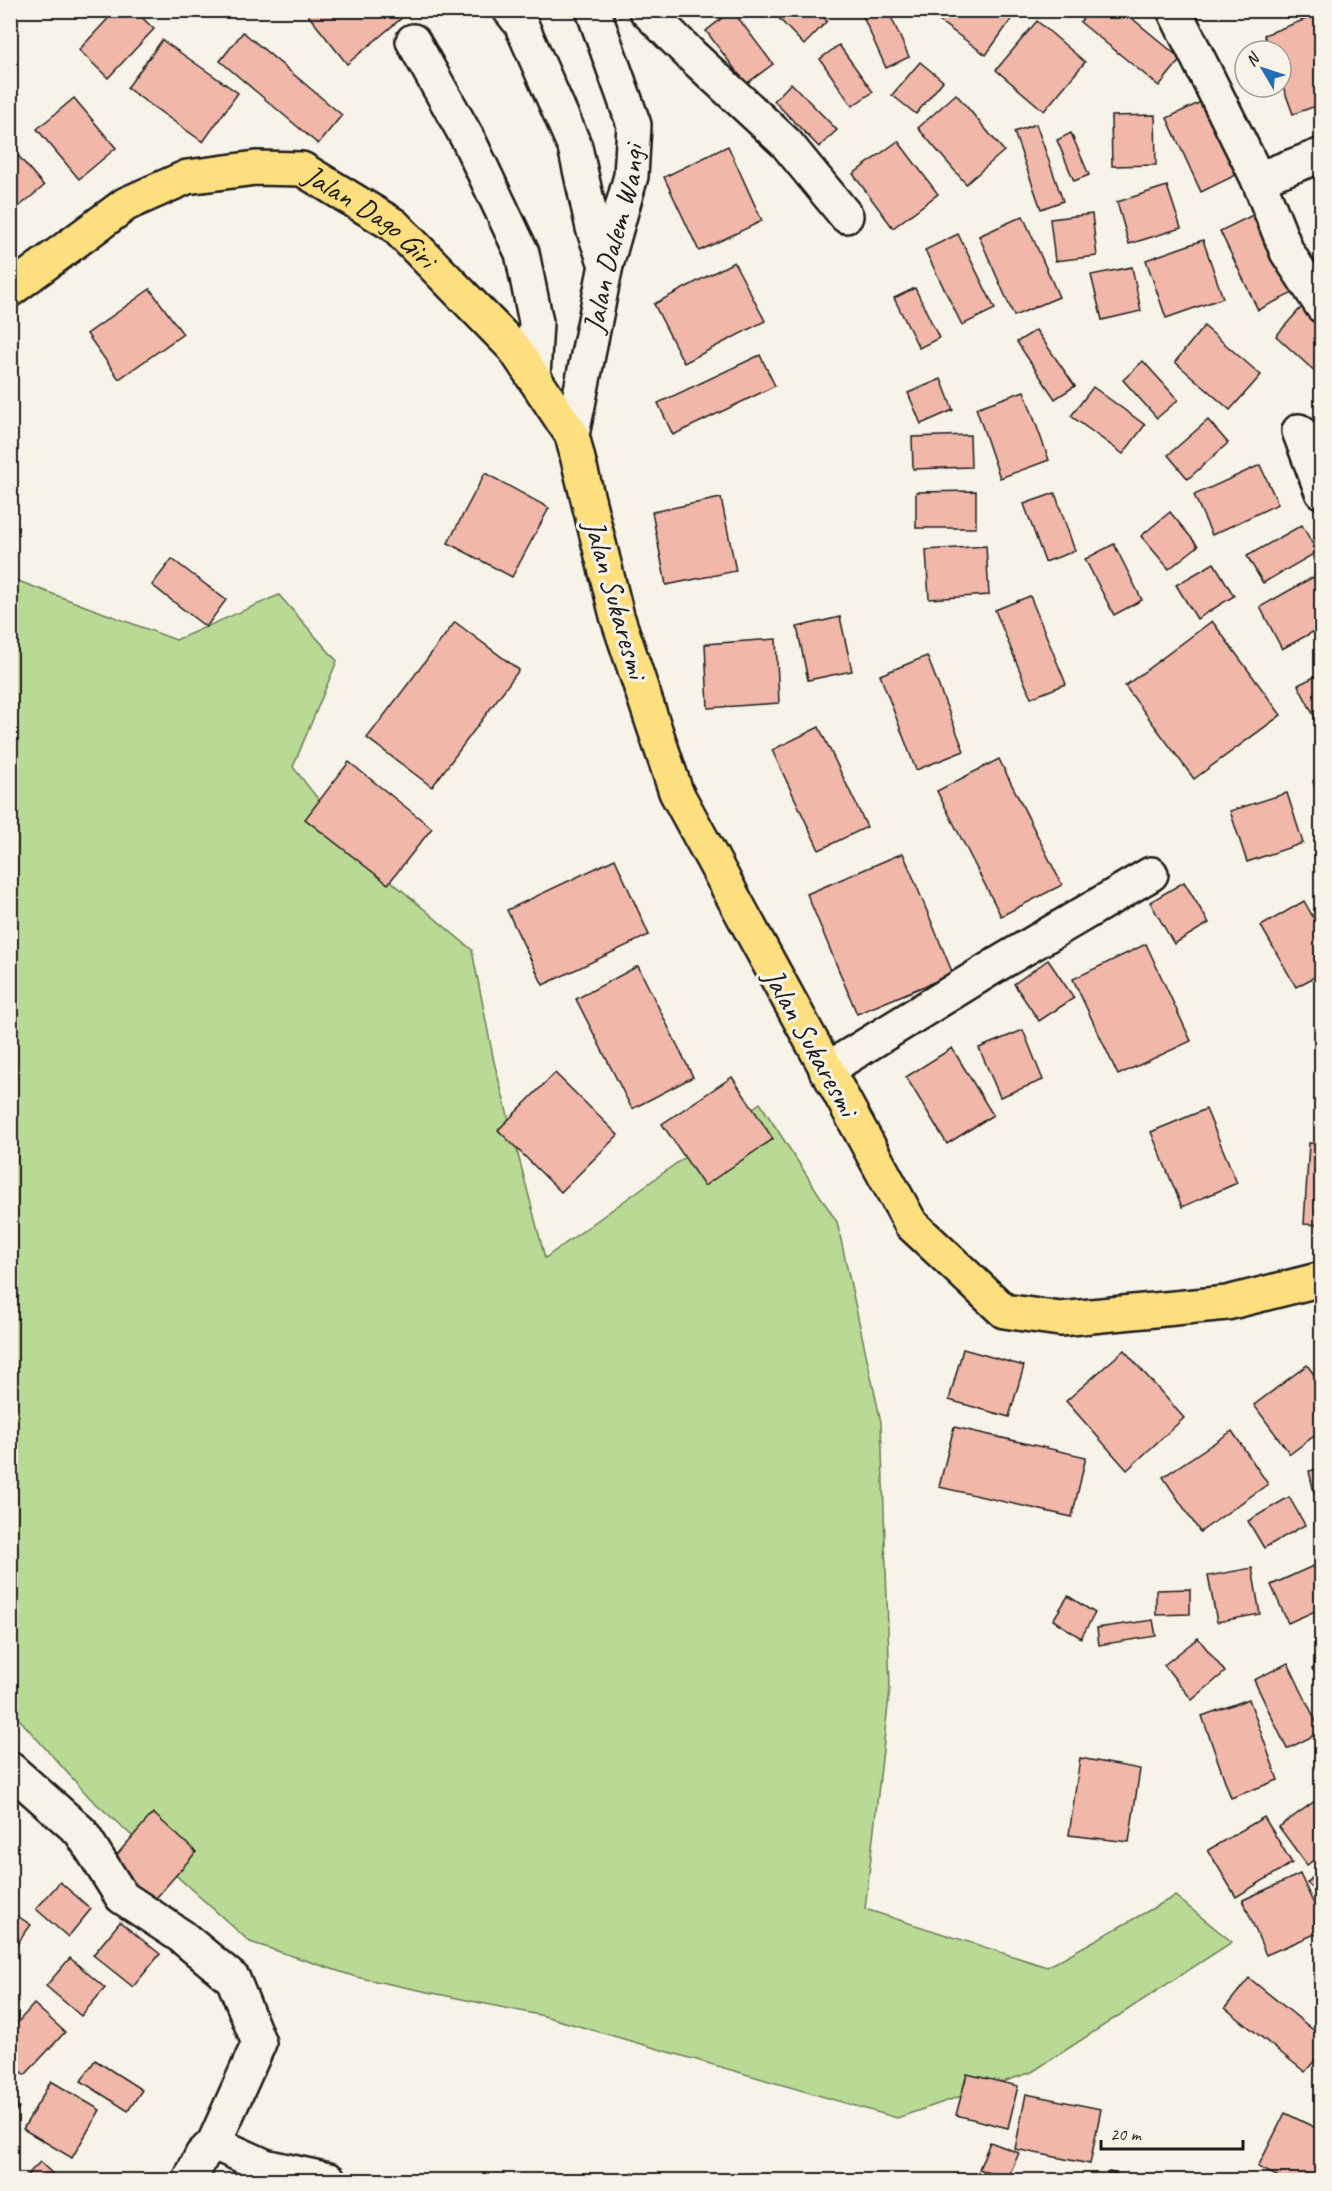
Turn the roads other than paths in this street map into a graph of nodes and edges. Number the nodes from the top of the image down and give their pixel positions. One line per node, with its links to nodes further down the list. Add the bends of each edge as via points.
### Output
1 (510, 10): 9 (street, via 521,24 575,147 593,228)
2 (593, 10): 9 (street, Jalan Dalem Wangi, via 634,125 631,176)
3 (646, 10): 8 (street, via 786,143)
4 (1174, 10): 7 (street)
5 (413, 41): 12 (street, via 469,141 522,253 536,322)
6 (1322, 155): 7 (street)
7 (1258, 179): 11 (street, via 1287,252)
8 (846, 216)
9 (606, 265): 14 (street, Jalan Dalem Wangi)
10 (10, 290): 12 (main road, Jalan Dago Giri, via 126,204 187,177 256,168 302,169 394,225 514,348)
11 (1322, 306)
12 (533, 377): 14 (main road, Jalan Dago Giri)
13 (1299, 431): 15 (street)
14 (572, 435): 17 (main road, Jalan Sukaresmi, via 617,616 676,792)
15 (1322, 492)
16 (1151, 874): 17 (street)
17 (826, 1070): 18 (main road, Jalan Sukaresmi, via 911,1224 1004,1311 1060,1319 1227,1302)
18 (1322, 1279)
19 (10, 1769): 20 (street, via 81,1832 122,1897 181,1936 233,1979 259,2043)
20 (214, 2142): 21 (street, via 202,2155); 22 (street, via 266,2166)
21 (190, 2181)
22 (329, 2181)

